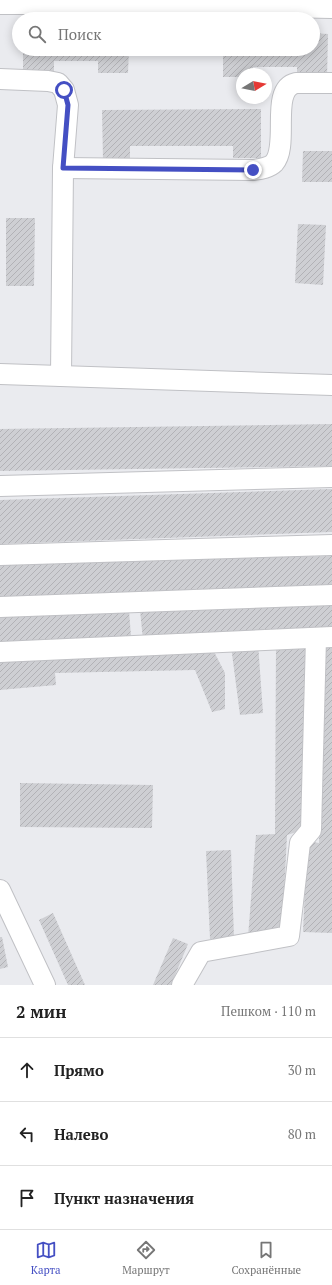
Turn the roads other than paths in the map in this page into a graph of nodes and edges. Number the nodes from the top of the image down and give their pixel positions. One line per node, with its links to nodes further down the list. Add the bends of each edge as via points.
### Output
1 (123, 2): 2 (street); 3 (street)
2 (0, 4)
3 (332, 8)
4 (0, 79): 6 (street, via 53,82 58,83 64,90 68,105)
5 (332, 83): 6 (street, via 296,83 285,90 280,150 274,163 266,168)
6 (63, 168): 8 (street)
7 (0, 374): 8 (street)
8 (61, 376): 9 (street)
9 (332, 385)
10 (332, 477): 11 (street)
11 (0, 486)
12 (332, 545): 13 (street)
13 (0, 555)
14 (332, 595): 15 (street)
15 (0, 607)
16 (324, 637): 17 (street); 20 (street, via 311,830 300,843 289,936 201,952)
17 (0, 652)
18 (0, 890): 19 (street)
19 (45, 985)
20 (182, 985)

